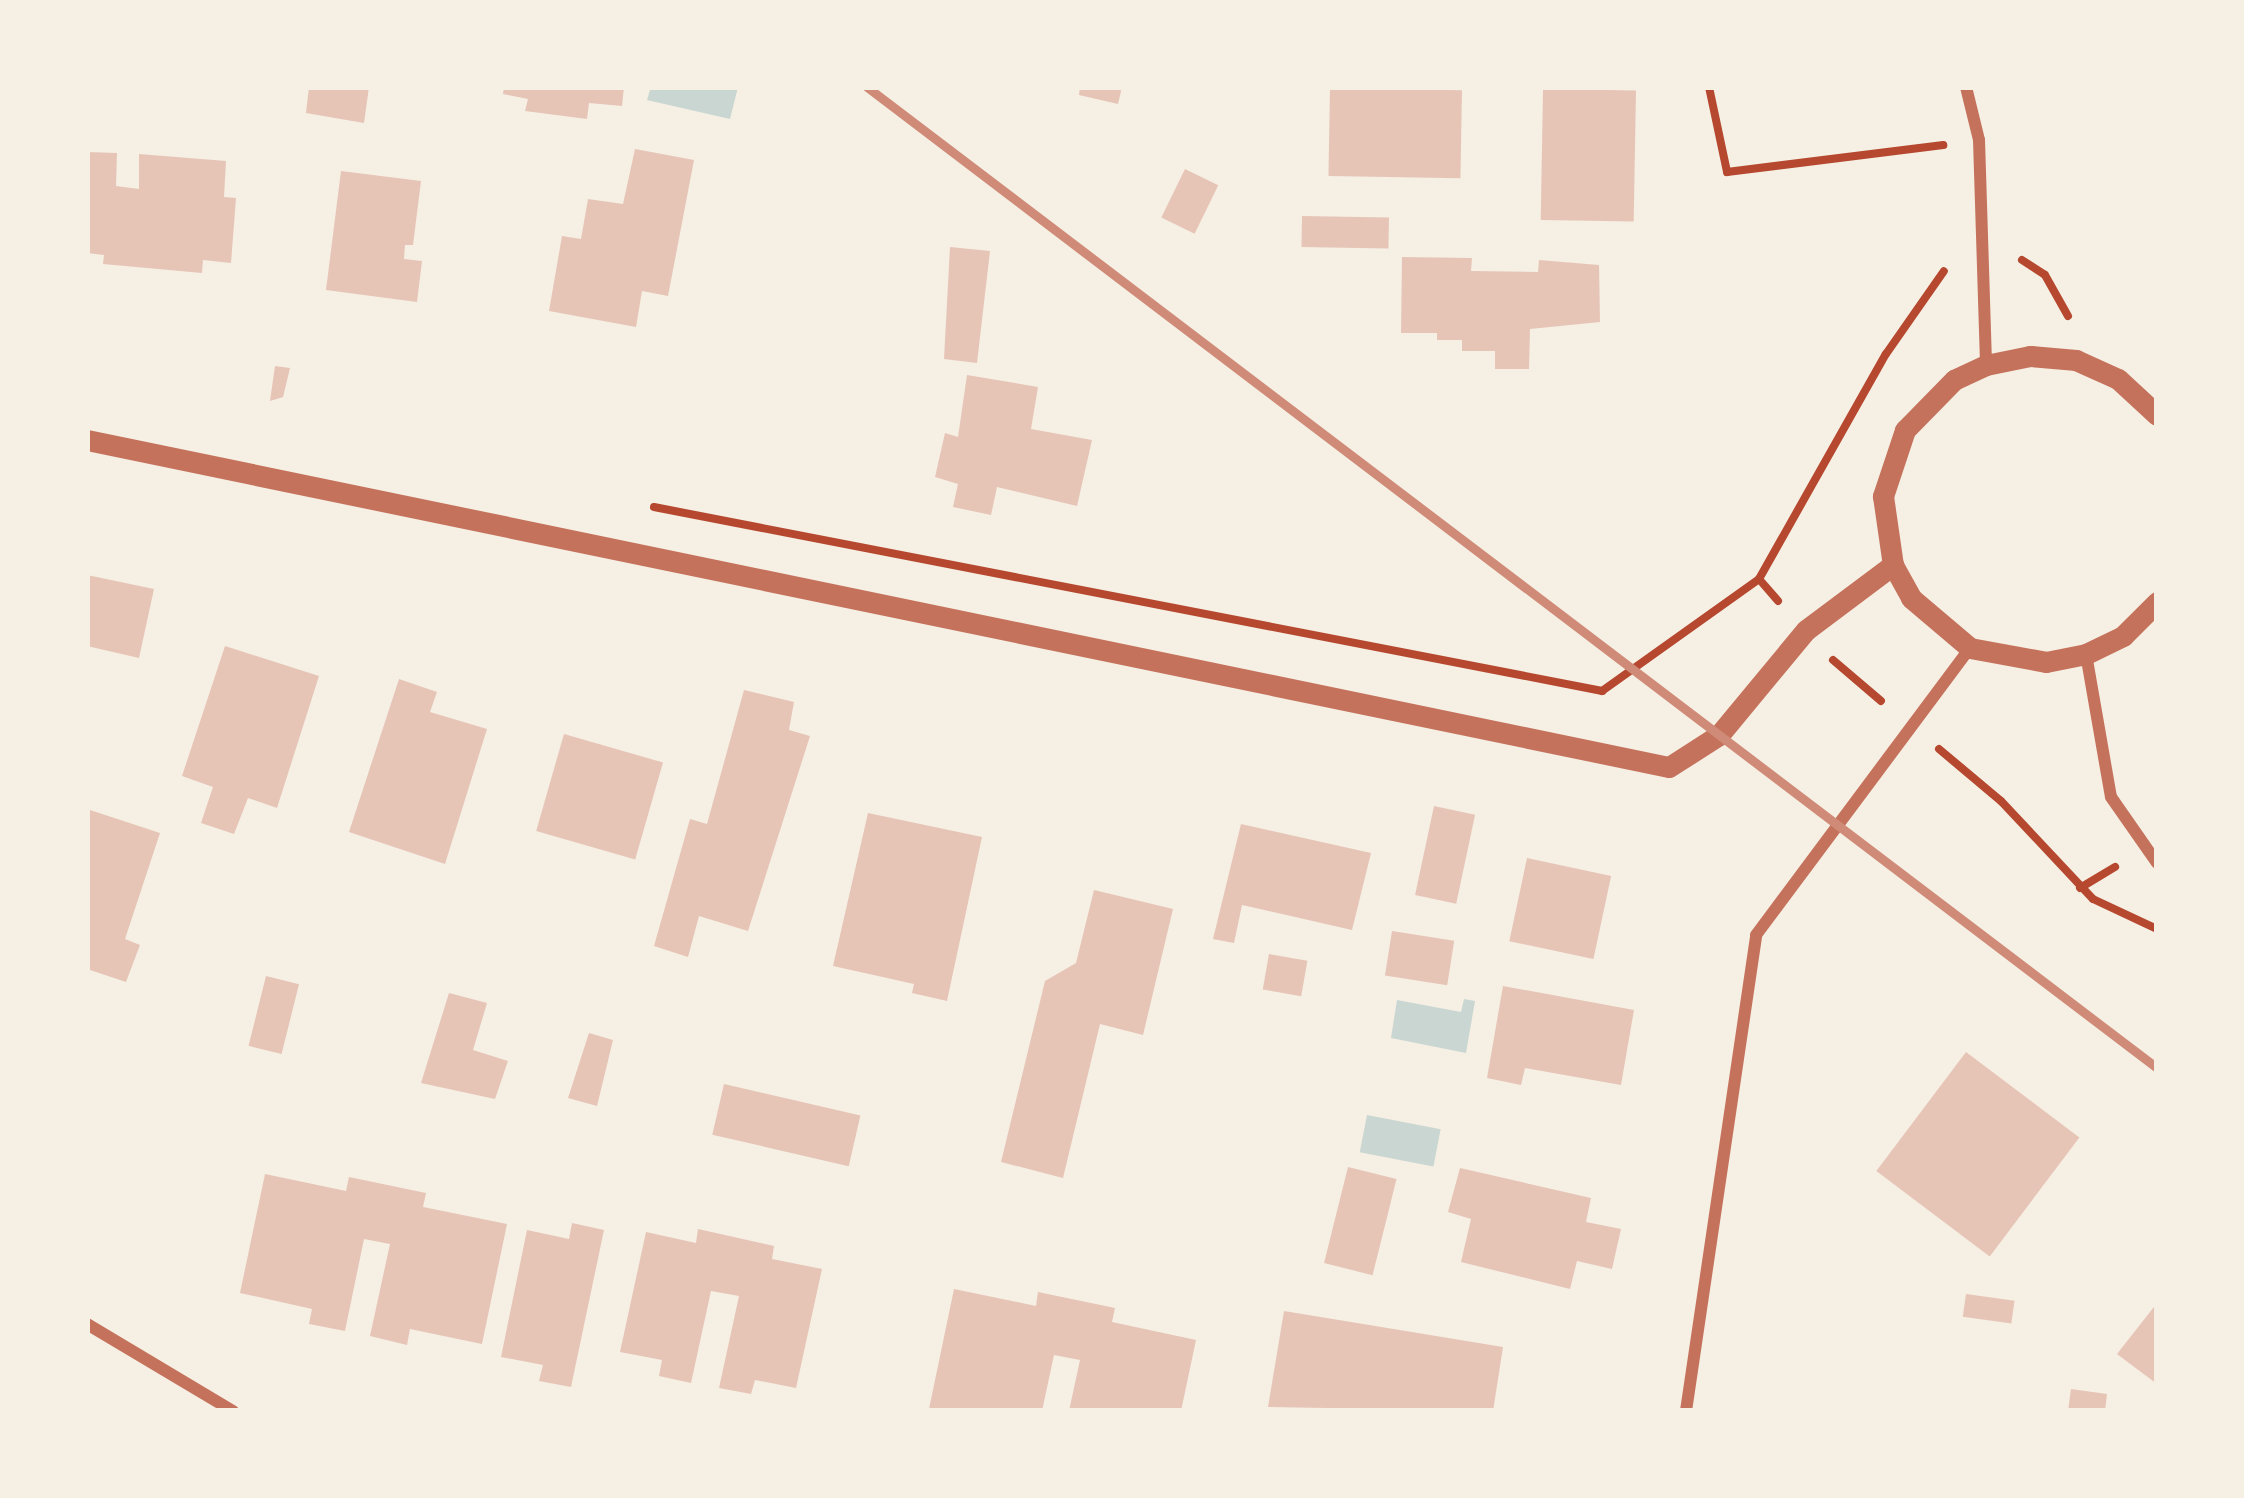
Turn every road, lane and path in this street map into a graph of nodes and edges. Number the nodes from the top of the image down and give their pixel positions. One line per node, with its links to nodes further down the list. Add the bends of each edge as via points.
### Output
1 (1709, 87): 3 (path, via 1727,172)
2 (1966, 87): 3 (street)
3 (1979, 140): 4 (street)
4 (1986, 364): 5 (street, via 2030,356 2076,360 2118,379); 8 (street, via 1940,391 1905,430 1883,496)
5 (2157, 415)
6 (87, 440): 8 (street, via 1670,767 1719,736 1806,630)
7 (643, 504): 9 (path, via 1592,691 1612,688)
8 (1893, 565): 11 (street, via 1924,613)
9 (1759, 579)
10 (2157, 602): 12 (street, via 2123,636)
11 (1970, 648): 12 (street, via 2046,662); 18 (street, via 1756,935)
12 (2086, 654): 13 (street, via 2111,797)
13 (2157, 862)
14 (2080, 888): 15 (path)
15 (2157, 928)
16 (87, 1324): 17 (street)
17 (233, 1411)
18 (1686, 1411)

